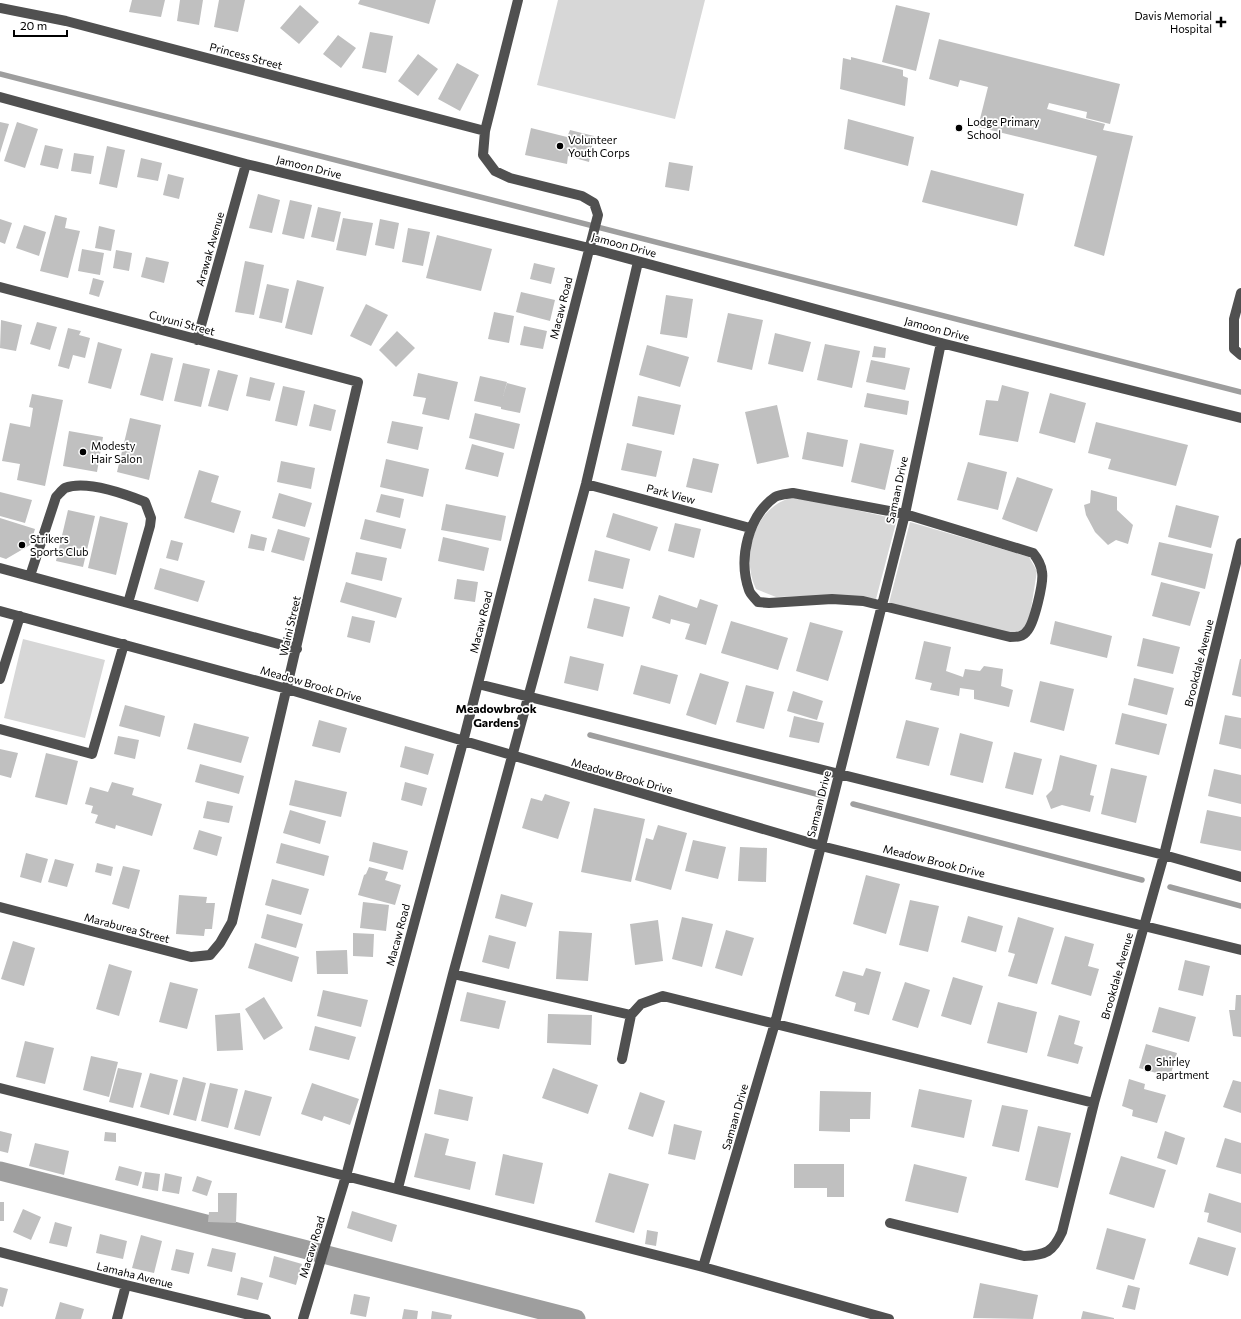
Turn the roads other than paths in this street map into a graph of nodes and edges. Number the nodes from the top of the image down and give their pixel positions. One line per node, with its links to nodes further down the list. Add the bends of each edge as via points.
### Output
1 (518, 0): 4 (street, Macaw Road)
2 (0, 8): 4 (street, Princess Street, via 66,21)
3 (0, 97): 5 (street, Jamoon Drive)
4 (485, 131): 6 (street, Macaw Road, via 484,155 495,171 510,178 582,196 594,203 598,215)
5 (246, 164): 6 (street, Jamoon Drive); 10 (street, Arawak Avenue)
6 (589, 248): 7 (street, Jamoon Drive); 28 (street, Macaw Road)
7 (638, 262): 11 (street, Jamoon Drive); 15 (street)
8 (0, 287): 10 (street, Cuyuni Street)
9 (1241, 293): 12 (street, via 1234,319 1234,348)
10 (197, 340): 13 (street, Cuyuni Street)
11 (941, 343): 14 (street, Jamoon Drive); 16 (street, Samaan Drive)
12 (1241, 355)
13 (358, 382): 26 (street, Waini Street)
14 (1241, 418)
15 (586, 484): 17 (street, Park View); 30 (street)
16 (905, 514): 17 (street, via 793,492 776,496 760,512); 22 (street, Samaan Drive); 22 (street, via 1033,553 1040,560 1043,574 1034,616 1028,631 1021,636 1010,637)
17 (750, 528): 22 (street, via 746,544 745,569 749,591 758,602 832,599 863,601)
18 (1241, 543): 36 (street, Brookdale Avenue)
19 (0, 568): 20 (street)
20 (30, 576): 21 (street); 21 (street, via 56,497 64,489 76,485 92,486 137,498 145,502 148,508 150,526)
21 (128, 603): 26 (street)
22 (881, 606): 34 (street, Samaan Drive)
23 (0, 611): 24 (street, Meadow Brook Drive)
24 (20, 616): 25 (street, Meadow Brook Drive); 27 (street)
25 (124, 644): 29 (street, Meadow Brook Drive); 31 (street, via 92,754)
26 (297, 649): 29 (street, Waini Street)
27 (0, 679)
28 (478, 684): 30 (street); 32 (street, Macaw Road)
29 (287, 689): 32 (street, Meadow Brook Drive); 39 (street, Waini Street)
30 (529, 697): 33 (street); 34 (street)
31 (0, 728)
32 (463, 742): 33 (street, Meadow Brook Drive); 48 (street, Macaw Road)
33 (512, 757): 35 (street, Meadow Brook Drive); 42 (street)
34 (838, 775): 35 (street, Samaan Drive); 36 (street)
35 (821, 846): 40 (street, Meadow Brook Drive); 44 (street, Samaan Drive)
36 (1164, 855): 37 (street); 40 (street, Brookdale Avenue)
37 (1241, 877)
38 (0, 907): 39 (street, Maraburea Street, via 191,957 210,955)
39 (232, 922)
40 (1144, 926): 41 (street, Meadow Brook Drive); 47 (street, Brookdale Avenue)
41 (1241, 950)
42 (453, 974): 43 (street); 49 (street)
43 (631, 1015): 44 (street, via 641,1004 664,996); 45 (street)
44 (775, 1023): 47 (street); 52 (street, Samaan Drive)
45 (622, 1059)
46 (0, 1088): 48 (street)
47 (1094, 1103): 50 (street, Brookdale Avenue, via 1062,1232 1052,1250 1044,1254 1024,1256)
48 (346, 1176): 49 (street); 56 (street, Macaw Road)
49 (398, 1188): 52 (street)
50 (890, 1223)
51 (0, 1252): 53 (street, Lamaha Avenue)
52 (703, 1267): 57 (street)
53 (126, 1285): 54 (street); 55 (street, Lamaha Avenue)
54 (117, 1319)
55 (266, 1319)
56 (303, 1319)
57 (889, 1319)

